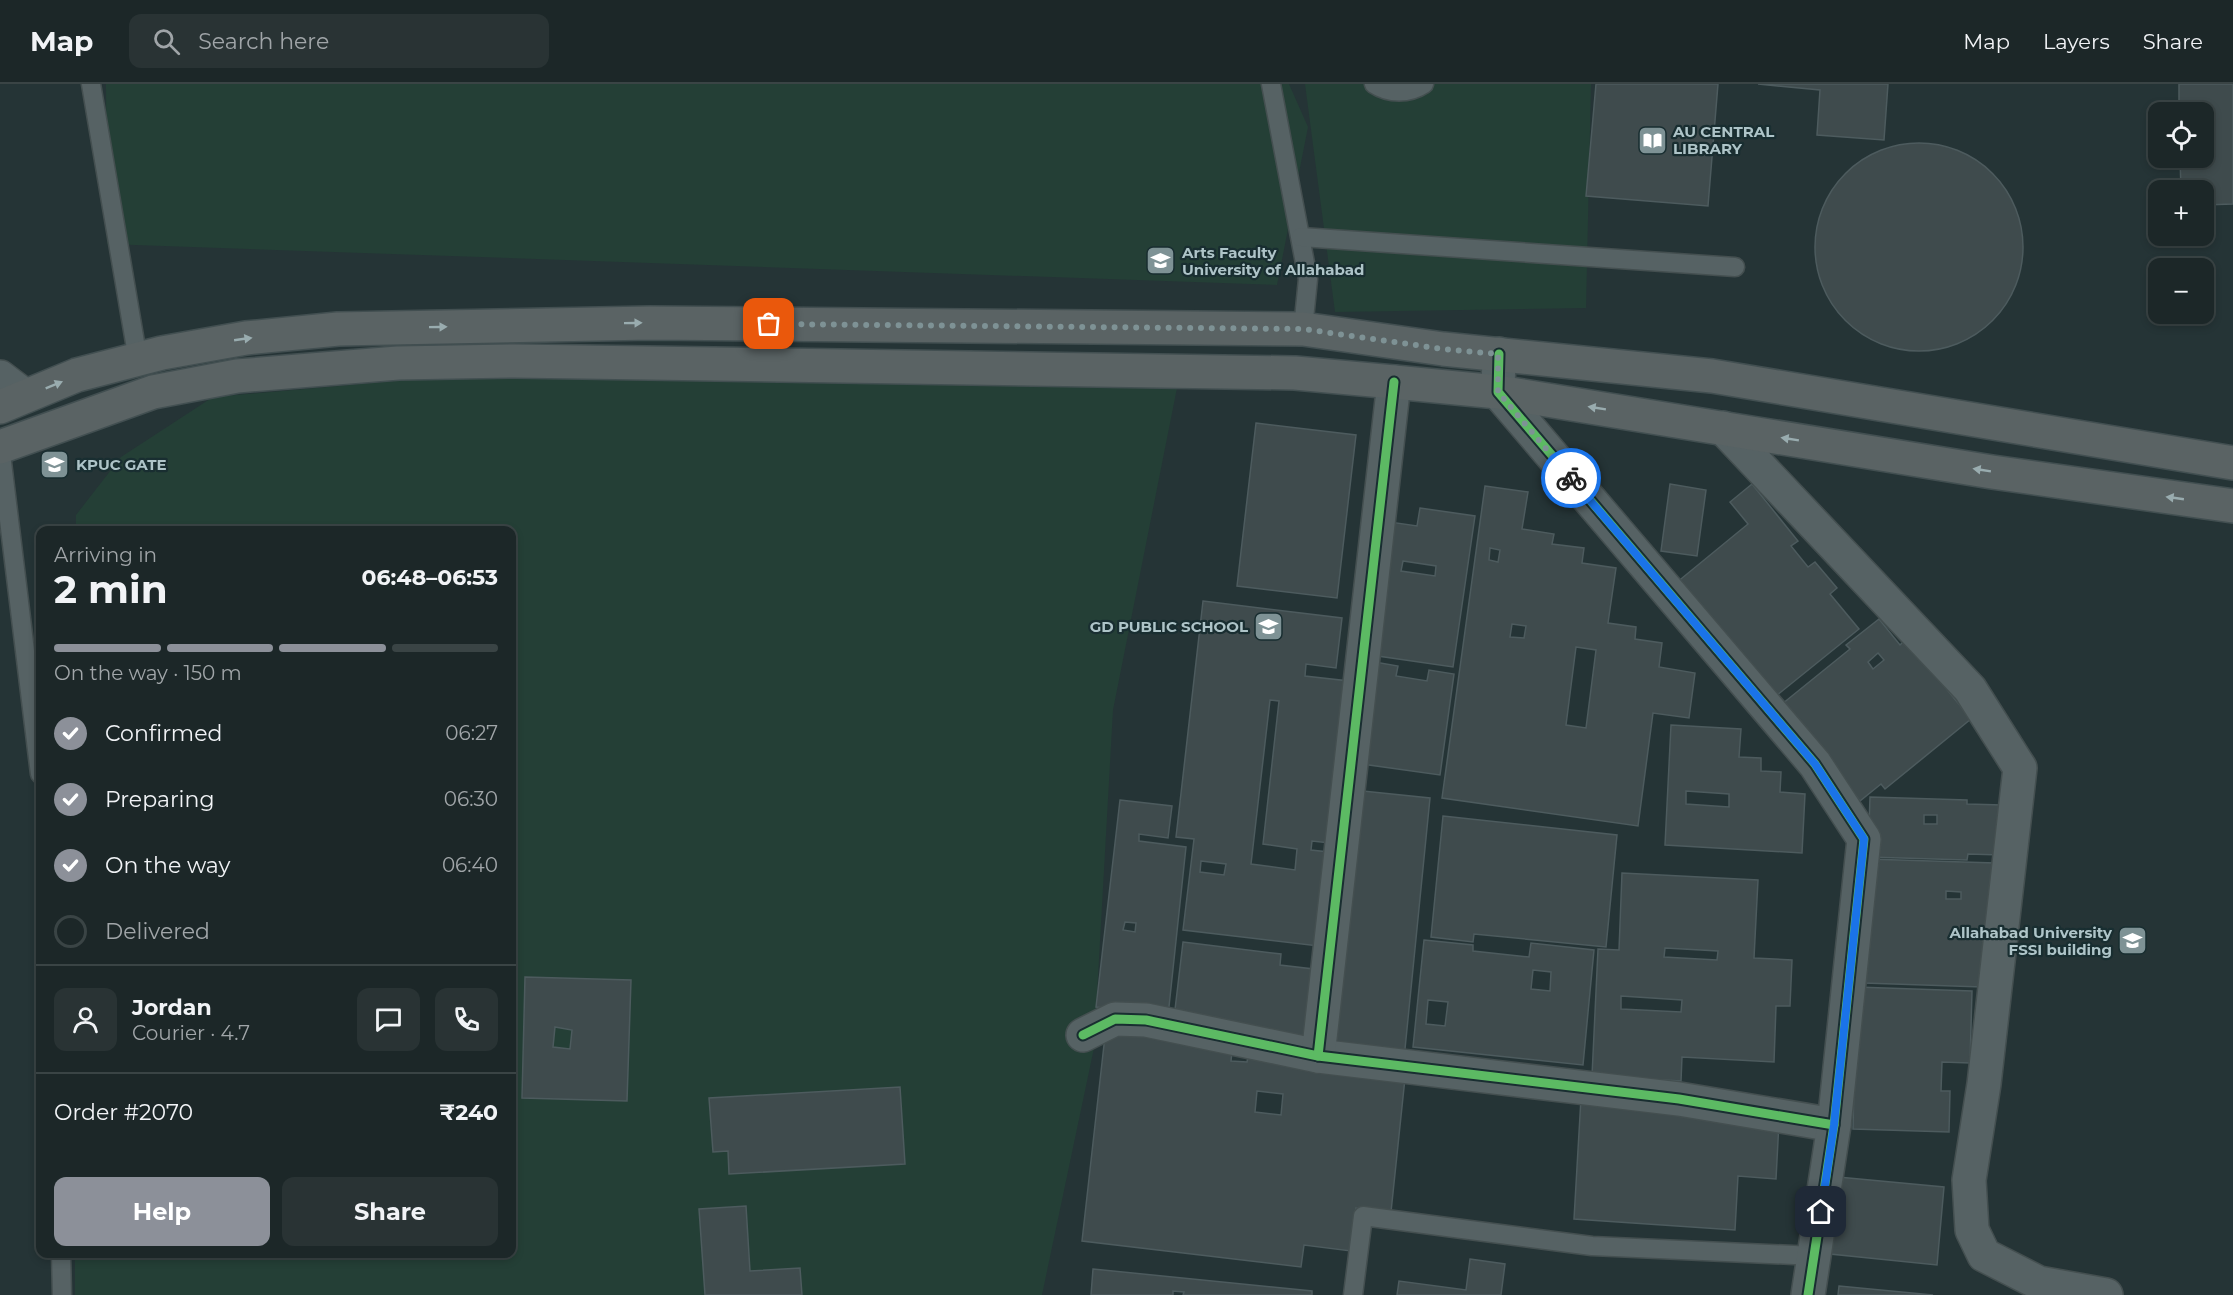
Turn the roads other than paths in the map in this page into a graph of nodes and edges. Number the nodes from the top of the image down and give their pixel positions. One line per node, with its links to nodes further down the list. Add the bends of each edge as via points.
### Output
1 (91, 84): 9 (lane)
2 (1271, 84): 5 (lane)
3 (1374, 84): 4 (lane, via 1391,91 1406,91)
4 (1424, 84)
5 (1301, 237): 6 (lane); 7 (lane, via 1308,279)
6 (1735, 267)
7 (1303, 329): 8 (highway); 9 (highway, one-way to 7, via 246,338 350,329 650,323)
8 (1498, 354): 11 (street); 15 (highway, via 1712,376)
9 (138, 360): 12 (highway, one-way to 9)
10 (1394, 382): 11 (highway); 14 (highway, via 1283,373 515,361 398,363 237,376 153,392); 20 (street)
11 (1498, 392): 13 (highway, one-way to 11); 21 (street, via 1815,764 1864,839)
12 (8, 394)
13 (1723, 428): 16 (highway, one-way to 13); 27 (street, via 1970,689 2020,768 1984,1084 1969,1180 1972,1230 1984,1255 2039,1283)
14 (0, 446): 17 (lane)
15 (2233, 464)
16 (2233, 506)
17 (32, 641): 18 (lane)
18 (36, 708)
19 (1083, 1035): 20 (street, via 1115,1019 1146,1020)
20 (1318, 1056): 21 (street, via 1679,1099)
21 (1834, 1125): 22 (street)
22 (1815, 1256): 25 (lane, via 1592,1246 1363,1216); 26 (street)
23 (62, 1258): 24 (lane)
24 (62, 1295)
25 (1353, 1295)
26 (1808, 1295)
27 (2106, 1295)

